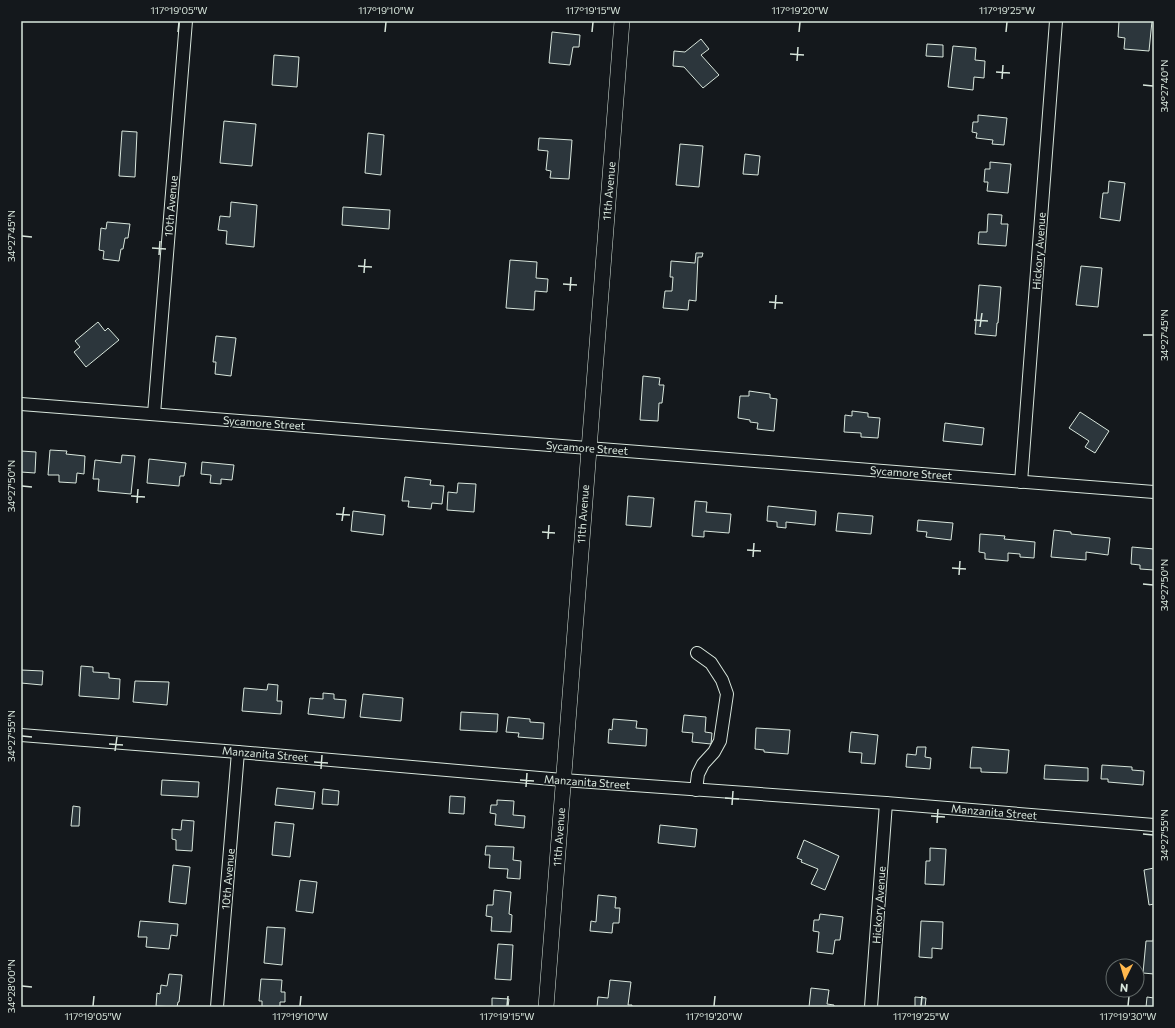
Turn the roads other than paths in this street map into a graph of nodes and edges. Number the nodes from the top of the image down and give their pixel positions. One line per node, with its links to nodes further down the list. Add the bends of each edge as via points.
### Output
1 (186, 21): 5 (street, 10th Avenue)
2 (622, 21): 6 (main road, 11th Avenue)
3 (1056, 21): 7 (street, Hickory Avenue)
4 (21, 404): 5 (street, Sycamore Street)
5 (154, 414): 6 (street, Sycamore Street)
6 (588, 448): 7 (street, Sycamore Street); 12 (main road, 11th Avenue)
7 (1021, 482): 8 (street, Sycamore Street)
8 (1154, 492)
9 (697, 653): 13 (street, via 711,663 727,694 720,741 698,774)
10 (21, 735): 11 (street, Manzanita Street)
11 (238, 752): 12 (street, Manzanita Street); 16 (street, 10th Avenue)
12 (563, 780): 13 (street, Manzanita Street); 17 (main road, 11th Avenue)
13 (696, 790): 14 (street, Manzanita Street)
14 (886, 803): 15 (street, Manzanita Street); 18 (street, Hickory Avenue)
15 (1154, 825)
16 (218, 1007)
17 (546, 1007)
18 (871, 1007)

